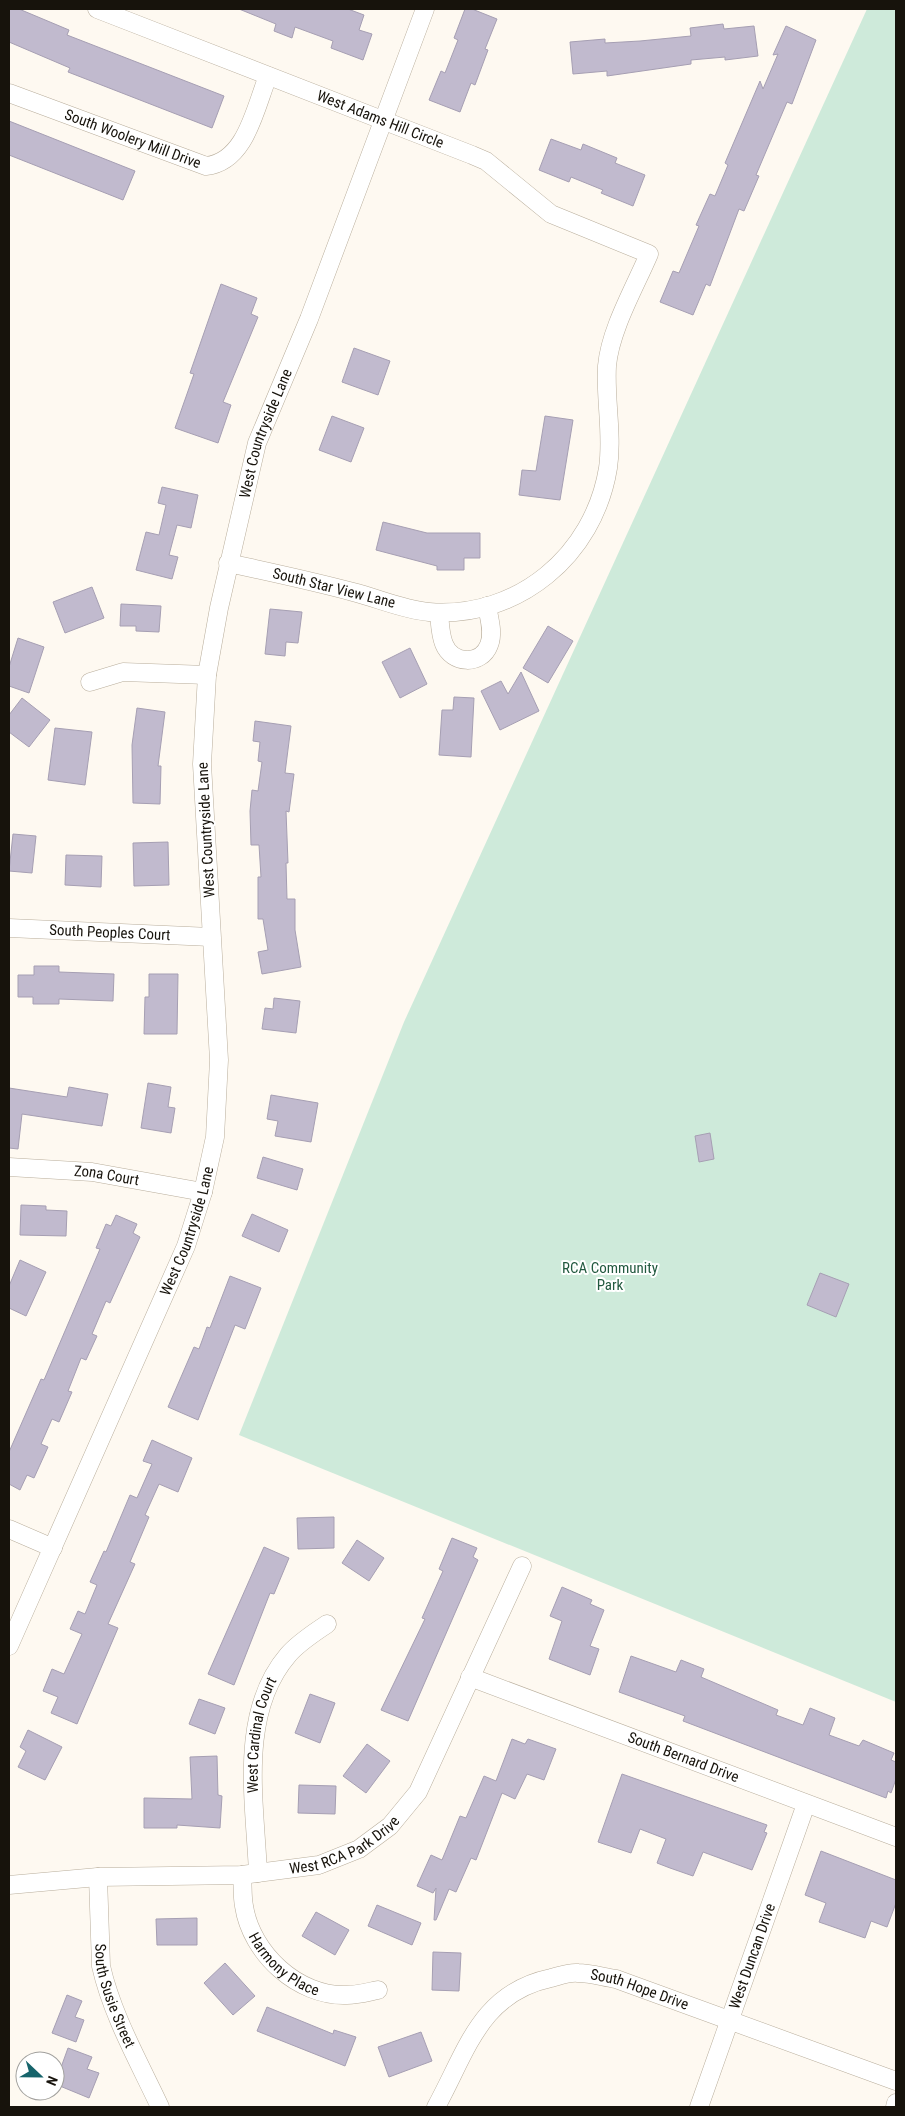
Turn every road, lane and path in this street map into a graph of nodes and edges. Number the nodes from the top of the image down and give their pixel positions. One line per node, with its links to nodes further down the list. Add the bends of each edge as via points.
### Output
1 (97, 9): 3 (street, West Adams Hill Circle)
2 (425, 9): 5 (street, West Countryside Lane)
3 (268, 76): 4 (street, South Woolery Mill Drive, via 244,138 235,152 224,161 206,166); 5 (street, West Adams Hill Circle)
4 (9, 93)
5 (382, 120): 6 (street, West Adams Hill Circle, via 486,161 551,214); 7 (street, West Countryside Lane, via 309,319 257,443)
6 (649, 254): 8 (street, South Star View Lane, via 615,332 607,365 608,466 601,499 579,542 548,575 523,592)
7 (228, 563): 9 (street, South Star View Lane); 10 (street, West Countryside Lane)
8 (487, 606): 9 (street, South Star View Lane); 9 (street, via 491,628 489,647 481,656 471,660 459,659 444,644)
9 (440, 613)
10 (207, 675): 11 (street, via 123,672); 13 (street, West Countryside Lane, via 202,764)
11 (90, 682)
12 (9, 928): 13 (street, South Peoples Court)
13 (211, 937): 15 (street, West Countryside Lane, via 219,1060 215,1137)
14 (9, 1167): 15 (street, Zona Court, via 92,1172)
15 (203, 1192): 17 (street, West Countryside Lane, via 186,1246)
16 (9, 1529): 17 (street)
17 (53, 1548): 20 (street, West Countryside Lane)
18 (522, 1566): 21 (street, West RCA Park Drive)
19 (327, 1624): 24 (street, West Cardinal Court, via 289,1654 271,1682 260,1708 254,1734)
20 (9, 1646)
21 (470, 1677): 22 (street, South Bernard Drive); 24 (street, West RCA Park Drive, via 418,1792 390,1826 341,1858 298,1869)
22 (806, 1804): 23 (street, South Bernard Drive); 28 (street, West Duncan Drive)
23 (896, 1837)
24 (250, 1874): 25 (street, West RCA Park Drive); 27 (street, Harmony Place, via 244,1906 252,1932 268,1958 280,1970 313,1988 330,1993 346,1995)
25 (98, 1876): 26 (street, West RCA Park Drive); 31 (street, South Susie Street, via 103,1976)
26 (9, 1885)
27 (378, 1990)
28 (730, 2020): 29 (street, South Hope Drive); 32 (street, South Hope Drive, via 616,1979 576,1972 533,1982 510,1995 485,2016); 33 (street, West Duncan Drive)
29 (896, 2081)
30 (896, 2103): 34 (street)
31 (160, 2107)
32 (436, 2107)
33 (699, 2107)
34 (895, 2107)

